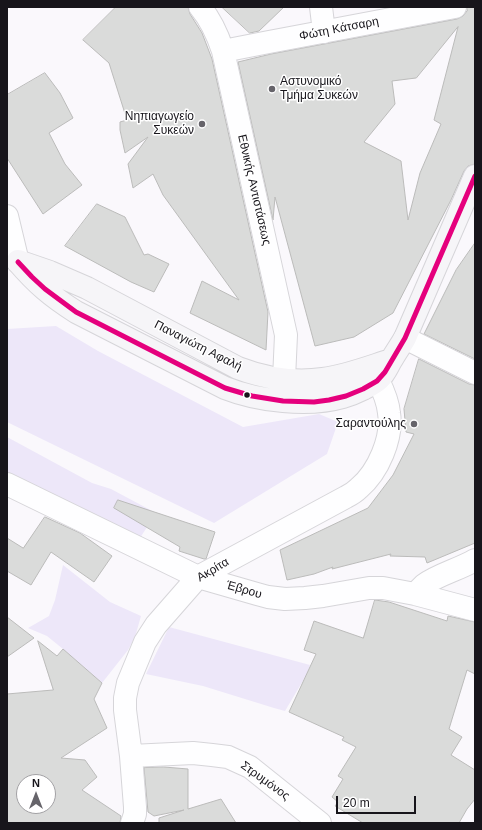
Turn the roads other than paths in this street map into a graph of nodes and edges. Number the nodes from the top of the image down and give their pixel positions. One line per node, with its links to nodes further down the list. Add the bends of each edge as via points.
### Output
1 (200, 7): 5 (street, Εθνικής Αντιστάσεως, via 214,28)
2 (321, 7): 4 (street)
3 (455, 7): 4 (street, Φώτη Κάτσαρη)
4 (324, 32): 5 (street, Φώτη Κάτσαρη)
5 (224, 51): 12 (street, Εθνικής Αντιστάσεως, via 286,335)
6 (475, 176): 9 (street)
7 (7, 216): 8 (street)
8 (13, 259): 12 (street, Παναγιώτη Αφαλή, via 87,288 238,368 260,376); 13 (street, Παναγιώτη Αφαλή, via 41,287 76,312 235,392 276,400 323,401 344,397)
9 (405, 338): 10 (street); 11 (street)
10 (391, 360): 12 (street, Παναγιώτη Αφαλή, via 322,379); 13 (street, Παναγιώτη Αφαλή)
11 (475, 373)
12 (284, 379)
13 (378, 380): 16 (street, Ακρίτα, via 390,415 390,429 376,467 364,483 346,498)
14 (7, 484): 16 (street, Έβρου)
15 (475, 560): 17 (street, via 431,581)
16 (198, 577): 17 (street, Έβρου, via 268,597 286,599 369,588); 19 (street, Ακρίτα, via 156,625 145,642 128,683 125,710)
17 (415, 594): 18 (street, Έβρου)
18 (475, 610)
19 (131, 756): 20 (street, Ακρίτα, via 135,807); 21 (street, Στρυμόνος, via 193,753 228,757 250,767)
20 (132, 823)
21 (320, 823)

